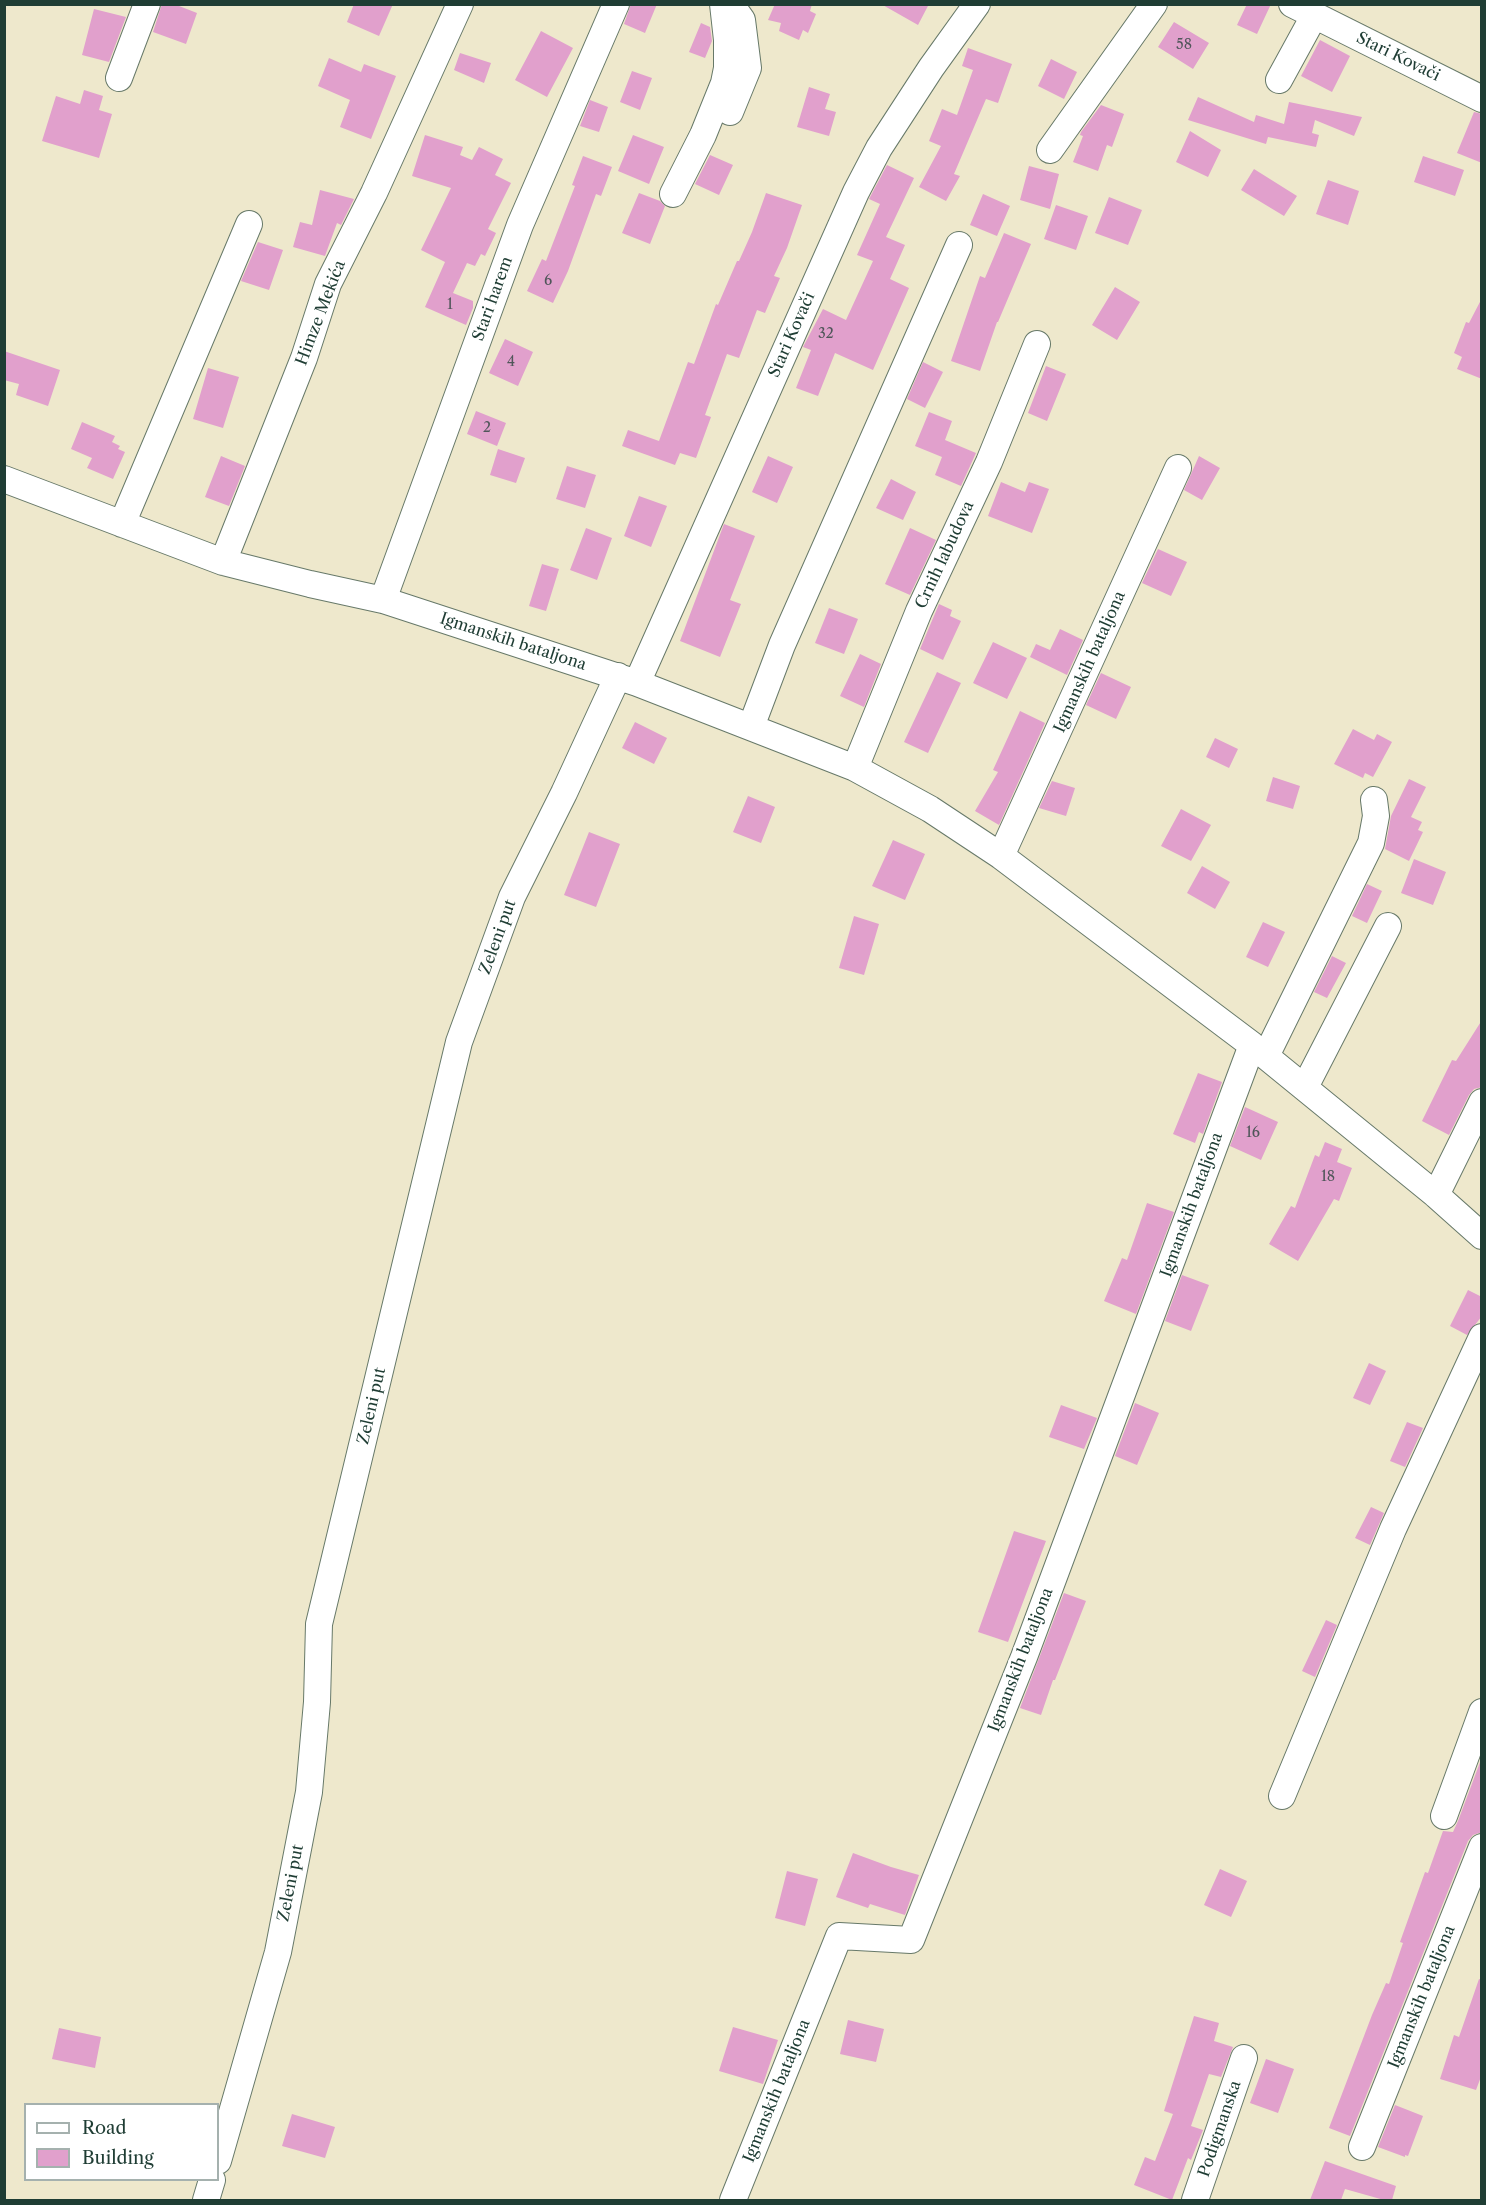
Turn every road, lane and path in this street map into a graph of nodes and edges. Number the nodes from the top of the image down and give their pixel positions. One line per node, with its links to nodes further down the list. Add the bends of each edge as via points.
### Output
1 (147, 4): 9 (street)
2 (460, 4): 21 (street, Himze Mekića, via 328,284 304,358)
3 (616, 4): 22 (street, Stari harem, via 520,225)
4 (723, 4): 14 (street, via 727,40 724,83)
5 (733, 4): 12 (street, via 742,21 748,68)
6 (977, 4): 23 (street, Stari Kovači, via 879,148 856,192)
7 (1154, 4): 13 (street)
8 (1303, 10): 10 (street, Stari Kovači); 11 (street, Stari Kovači)
9 (119, 78)
10 (1278, 80)
11 (1482, 99)
12 (716, 145)
13 (1050, 150)
14 (673, 194)
15 (249, 224): 20 (street)
16 (959, 245): 24 (street, via 782,645)
17 (1037, 344): 25 (street, Crnih labudova, via 989,462 919,611)
18 (1178, 468): 27 (street, Igmanskih bataljona)
19 (4, 479): 20 (street, Igmanskih bataljona)
20 (122, 524): 21 (street, Igmanskih bataljona)
21 (223, 561): 22 (street, Igmanskih bataljona)
22 (383, 600): 23 (street, Igmanskih bataljona)
23 (627, 679): 24 (street, Igmanskih bataljona); 41 (street, Zeleni put, via 512,897 459,1042 319,1624 309,1792 278,1952)
24 (751, 727): 25 (street, Igmanskih bataljona)
25 (855, 768): 27 (street, Igmanskih bataljona, via 930,809)
26 (1374, 800): 29 (street, via 1376,816 1371,843)
27 (1001, 856): 29 (street, Igmanskih bataljona)
28 (1388, 926): 30 (street)
29 (1259, 1050): 30 (street, Igmanskih bataljona); 44 (street, Igmanskih bataljona, via 911,1940 839,1936)
30 (1305, 1088): 32 (street, Igmanskih bataljona)
31 (1482, 1102): 32 (street)
32 (1436, 1195): 33 (street, Igmanskih bataljona)
33 (1482, 1236)
34 (1482, 1337): 36 (street, via 1392,1529)
35 (1482, 1712): 37 (street)
36 (1282, 1796)
37 (1444, 1816)
38 (1482, 1847): 40 (street, Igmanskih bataljona)
39 (1244, 2058): 45 (street, Podigmanska)
40 (1362, 2147)
41 (219, 2158)
42 (212, 2181): 43 (street)
43 (206, 2200)
44 (733, 2200)
45 (1195, 2200)

